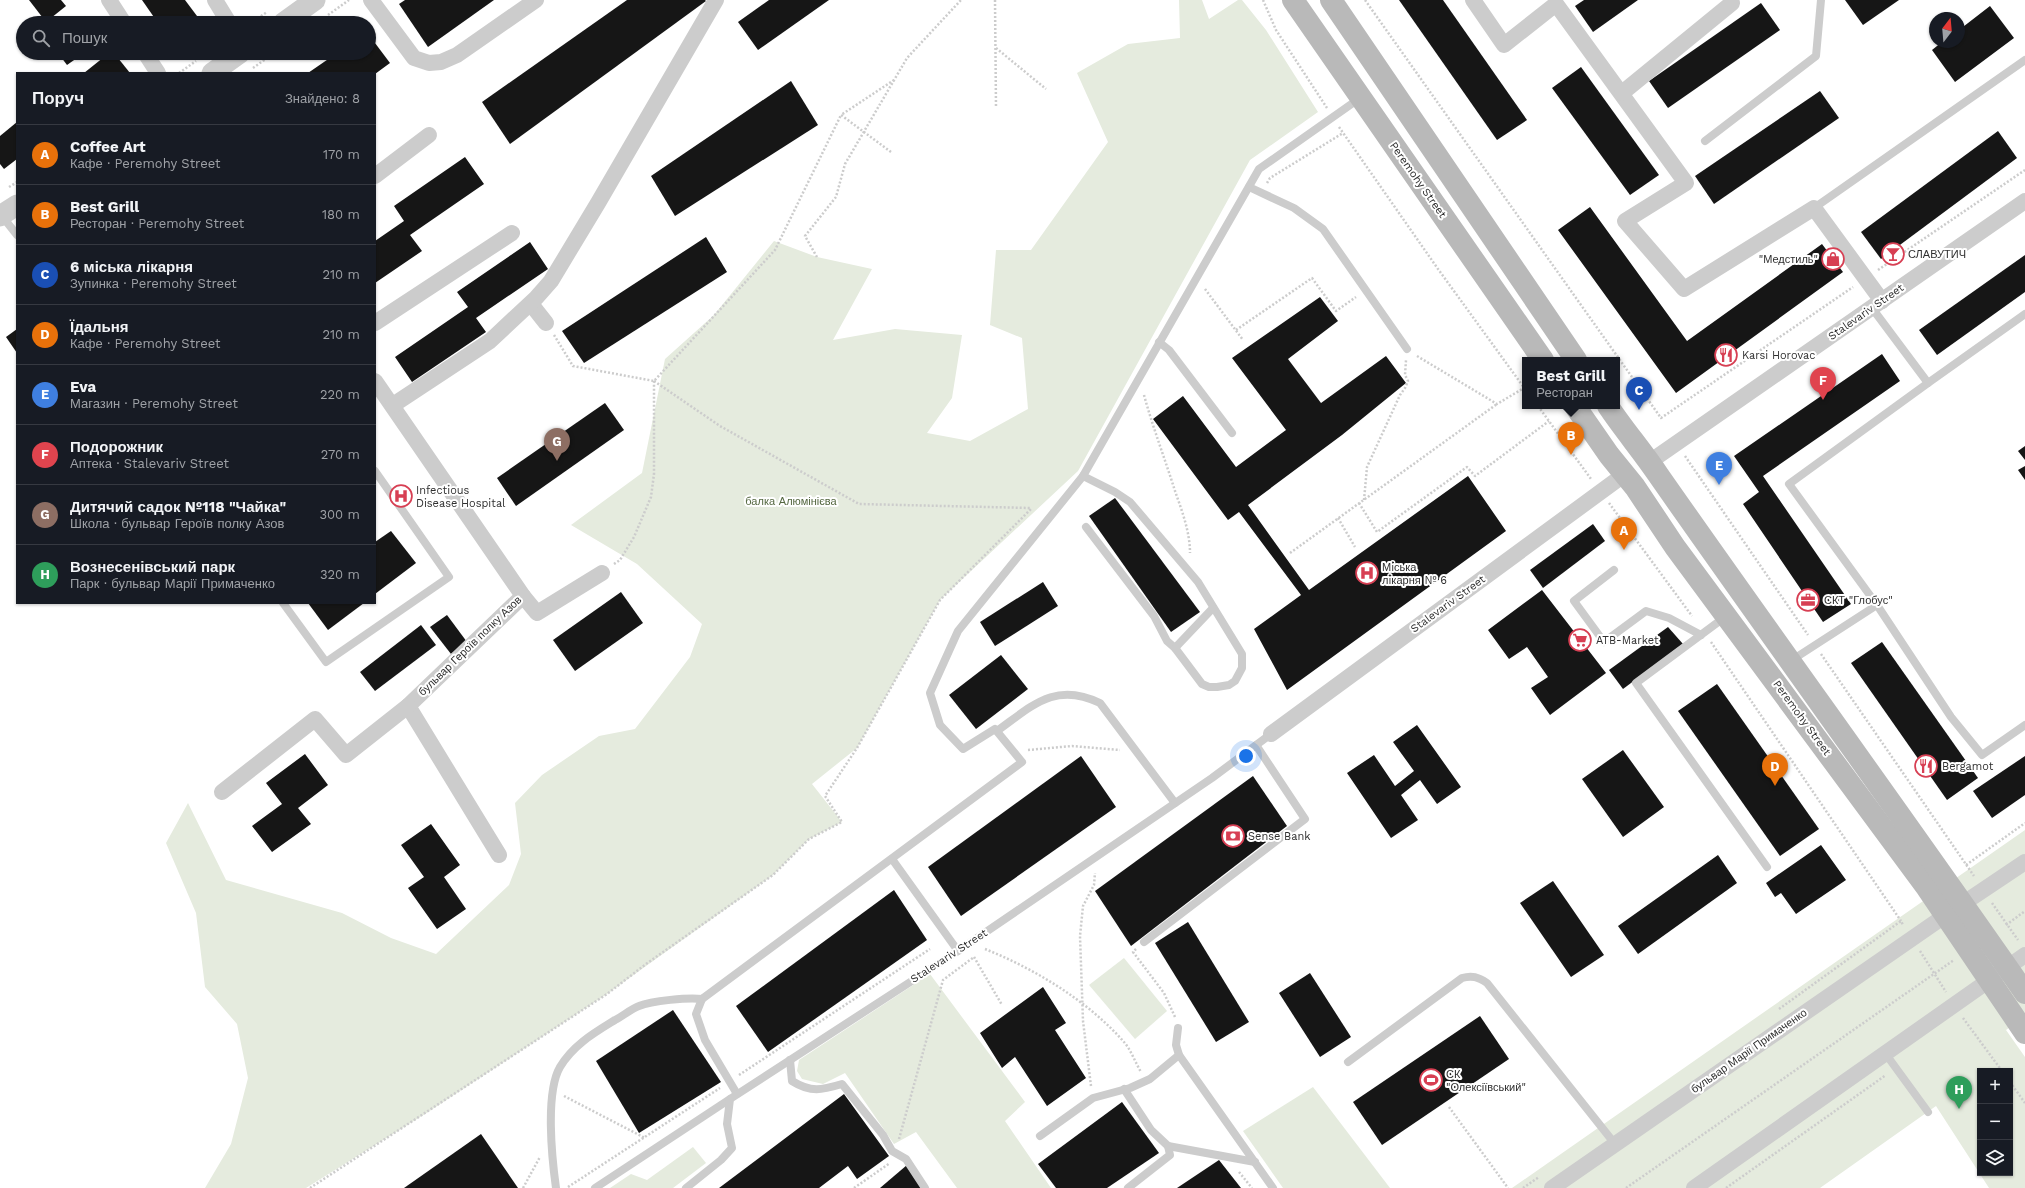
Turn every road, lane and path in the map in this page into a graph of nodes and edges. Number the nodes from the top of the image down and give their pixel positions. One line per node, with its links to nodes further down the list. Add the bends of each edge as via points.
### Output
1 (109, 0): 17 (street)
2 (215, 0): 18 (street)
3 (348, 0): 16 (path)
4 (371, 0): 5 (street, via 414,58 441,62 457,55)
5 (536, 0)
6 (716, 0): 48 (street, via 566,257 551,281)
7 (961, 0): 27 (path, via 907,58)
8 (995, 0): 20 (path)
9 (1263, 0): 33 (path, via 1276,30)
10 (1293, 0): 30 (main road, Peremohy Street)
11 (1332, 0): 58 (main road)
12 (1473, 0): 14 (street, via 1504,45)
13 (1821, 0): 36 (lane, via 1816,56)
14 (1555, 2): 29 (street)
15 (1732, 3): 29 (street)
16 (319, 9): 19 (street)
17 (119, 16)
18 (225, 16)
19 (301, 16)
20 (995, 48): 28 (path); 31 (path)
21 (150, 60): 25 (street)
22 (2025, 60): 41 (lane)
23 (246, 61): 24 (street)
24 (207, 65): 26 (path)
25 (157, 72)
26 (182, 72)
27 (894, 79): 32 (path); 34 (path)
28 (1046, 89)
29 (1622, 93): 41 (street, via 1686,183 1625,221 1684,289)
30 (1361, 97): 33 (lane); 57 (main road, Peremohy Street)
31 (996, 108)
32 (841, 115): 34 (path); 59 (path, via 775,250)
33 (1332, 117): 39 (lane, via 1259,169); 62 (path, via 1438,270)
34 (864, 132): 37 (path); 45 (path, via 845,164 836,197 805,236)
35 (429, 135): 38 (street)
36 (1705, 141)
37 (891, 152)
38 (376, 175)
39 (1249, 186): 47 (lane, via 1294,208 1323,229); 55 (lane)
40 (2025, 201): 49 (street, Stalevariv Street)
41 (1814, 208): 49 (street)
42 (5, 211): 44 (lane)
43 (512, 232): 51 (street)
44 (16, 233)
45 (817, 257)
46 (1205, 289): 53 (path)
47 (1366, 291): 53 (path, via 1336,311 1312,278); 56 (lane)
48 (531, 304): 52 (street); 66 (street, via 490,342)
49 (1877, 304): 61 (lane); 72 (street, Stalevariv Street)
50 (2025, 314): 61 (lane)
51 (376, 322)
52 (546, 323): 59 (path, via 573,366)
53 (1236, 330): 54 (path)
54 (1243, 340)
55 (1159, 342): 71 (lane, via 1169,350); 75 (lane)
56 (1407, 350): 65 (path); 77 (path, via 1404,375 1408,381 1406,388 1400,395 1367,467)
57 (1541, 357)
58 (1574, 357)
59 (654, 381): 84 (path, via 654,474 650,496 634,537 620,560); 161 (path, via 720,426 859,504 1032,508 940,600 858,748 825,796 842,822 809,839 773,875 606,994)
60 (376, 382): 66 (street, бульвар Героїв полку Азов)
61 (1928, 383): 88 (lane, via 1789,484)
62 (1522, 384)
63 (1522, 390): 65 (path)
64 (1143, 393): 85 (path, via 1182,512 1190,544)
65 (1497, 404): 77 (path)
66 (393, 405): 86 (street, бульвар Героїв полку Азов)
67 (1540, 409): 70 (path)
68 (1577, 409): 74 (main road, Peremohy Street)
69 (1610, 409): 72 (main road, Peremohy Street)
70 (1549, 421): 76 (path); 78 (path, via 1475,476 1467,467 1377,532)
71 (1232, 433)
72 (1648, 463): 93 (main road, Peremohy Street)
73 (376, 472): 87 (lane, via 449,577 326,662)
74 (1625, 474): 76 (street, Stalevariv Street); 90 (main road, Peremohy Street)
75 (1083, 476): 85 (lane, via 1130,502); 96 (lane, via 958,631 930,693 940,725 963,749 995,729)
76 (1600, 492): 91 (path); 97 (street, Stalevariv Street)
77 (1364, 500): 78 (path)
78 (1359, 503): 79 (path)
79 (1338, 518): 81 (path); 82 (path)
80 (1086, 527): 92 (lane, via 1154,616 1167,641)
81 (1355, 547)
82 (1290, 552)
83 (1614, 570): 91 (lane, via 1574,601 1604,642 1646,611 1669,618)
84 (602, 573): 86 (street, via 537,613)
85 (1190, 573): 89 (lane)
86 (523, 596): 94 (street, бульвар Героїв полку Азов)
87 (285, 604)
88 (1878, 605): 93 (lane); 95 (lane, via 1951,717 1982,755)
89 (1213, 608): 92 (lane); 92 (lane, via 1242,654 1242,668 1235,681 1223,687 1206,686)
90 (1727, 615): 91 (lane); 115 (main road, Peremohy Street)
91 (1702, 634): 109 (lane, via 1636,683); 116 (path)
92 (1175, 648)
93 (1789, 662): 113 (main road, Peremohy Street)
94 (408, 706): 101 (street, бульвар Героїв полку Азов, via 346,755 315,719); 104 (street)
95 (2025, 725)
96 (997, 731): 99 (lane); 100 (lane, via 1023,710 1050,696 1066,693 1086,696 1100,703)
97 (1271, 734): 98 (lane, Stalevariv Street)
98 (1256, 745): 102 (lane, Stalevariv Street); 119 (lane, via 1305,819)
99 (1014, 752): 100 (path, via 1072,746); 105 (lane, via 1022,762)
100 (1137, 752): 102 (lane)
101 (222, 792)
102 (1175, 802): 125 (lane, Stalevariv Street)
103 (2025, 824): 108 (path)
104 (499, 855)
105 (892, 859): 125 (lane); 130 (lane)
106 (1963, 861): 108 (path)
107 (2025, 862): 113 (street)
108 (1966, 865): 111 (path)
109 (1767, 867)
110 (1095, 868): 132 (path, via 1094,885 1083,906 1080,964)
111 (1974, 876)
112 (1991, 901): 117 (path)
113 (1964, 903): 115 (street, бульвар Марії Примаченко); 118 (main road, Peremohy Street)
114 (2025, 911): 117 (path)
115 (1946, 915): 123 (main road, Peremohy Street); 157 (street, бульвар Марії Примаченко)
116 (1901, 921)
117 (2006, 924): 118 (path); 124 (path)
118 (1987, 938): 123 (street); 127 (main road, Peremohy Street)
119 (1144, 942): 136 (path, via 1133,952 1164,994)
120 (990, 945): 122 (path)
121 (930, 949): 145 (path)
122 (985, 949): 126 (path); 132 (path, via 1031,969)
123 (1969, 949): 128 (main road, Peremohy Street); 173 (path)
124 (2022, 949): 127 (street)
125 (958, 951): 140 (lane, Stalevariv Street)
126 (974, 957): 131 (path); 159 (path, via 943,980)
127 (2008, 968): 128 (street); 129 (main road, Peremohy Street)
128 (1990, 980): 133 (street); 137 (main road, Peremohy Street)
129 (2025, 993)
130 (702, 999): 145 (lane, via 696,1014 705,1040); 148 (lane, via 692,998 639,1006 620,1017 574,1049 560,1068)
131 (1002, 1005)
132 (1082, 1005): 144 (path, via 1125,1043); 150 (path)
133 (1954, 1005): 134 (path); 138 (street)
134 (1964, 1019): 135 (path); 143 (path)
135 (1958, 1024)
136 (1178, 1028): 139 (lane, via 1176,1045)
137 (2025, 1033)
138 (1885, 1054): 142 (lane); 174 (street)
139 (1179, 1055): 144 (lane); 160 (lane)
140 (790, 1060): 149 (lane, Stalevariv Street); 159 (lane, via 792,1081 804,1088 824,1090 842,1084)
141 (1348, 1062): 157 (lane, via 1462,978 1479,978 1487,983)
142 (1896, 1068): 153 (lane); 175 (path)
143 (2000, 1068)
144 (1146, 1081): 147 (lane)
145 (730, 1082): 149 (lane); 156 (path)
146 (2013, 1086): 151 (path)
147 (1124, 1089): 150 (lane); 158 (lane, via 1151,1130)
148 (552, 1091): 154 (lane); 156 (path)
149 (734, 1097): 165 (lane, Stalevariv Street); 166 (lane, via 727,1124 732,1148)
150 (1093, 1098): 155 (lane)
151 (2025, 1103)
152 (1449, 1107): 171 (path)
153 (1928, 1112)
154 (552, 1136): 162 (path); 163 (lane, via 552,1165)
155 (1040, 1136)
156 (645, 1138): 164 (path)
157 (1615, 1144): 172 (street, бульвар Марії Примаченко)
158 (1168, 1146): 160 (lane); 169 (lane, via 1170,1155)
159 (896, 1153): 167 (path, via 895,1159); 168 (lane, via 906,1159)
160 (1255, 1162): 170 (lane)
161 (310, 1188)
162 (523, 1188)
163 (556, 1188)
164 (566, 1188)
165 (595, 1188)
166 (686, 1188)
167 (854, 1188)
168 (925, 1188)
169 (1128, 1188)
170 (1273, 1188)
171 (1508, 1188)
172 (1552, 1188)
173 (1626, 1188)
174 (1694, 1188)
175 (1726, 1188)

